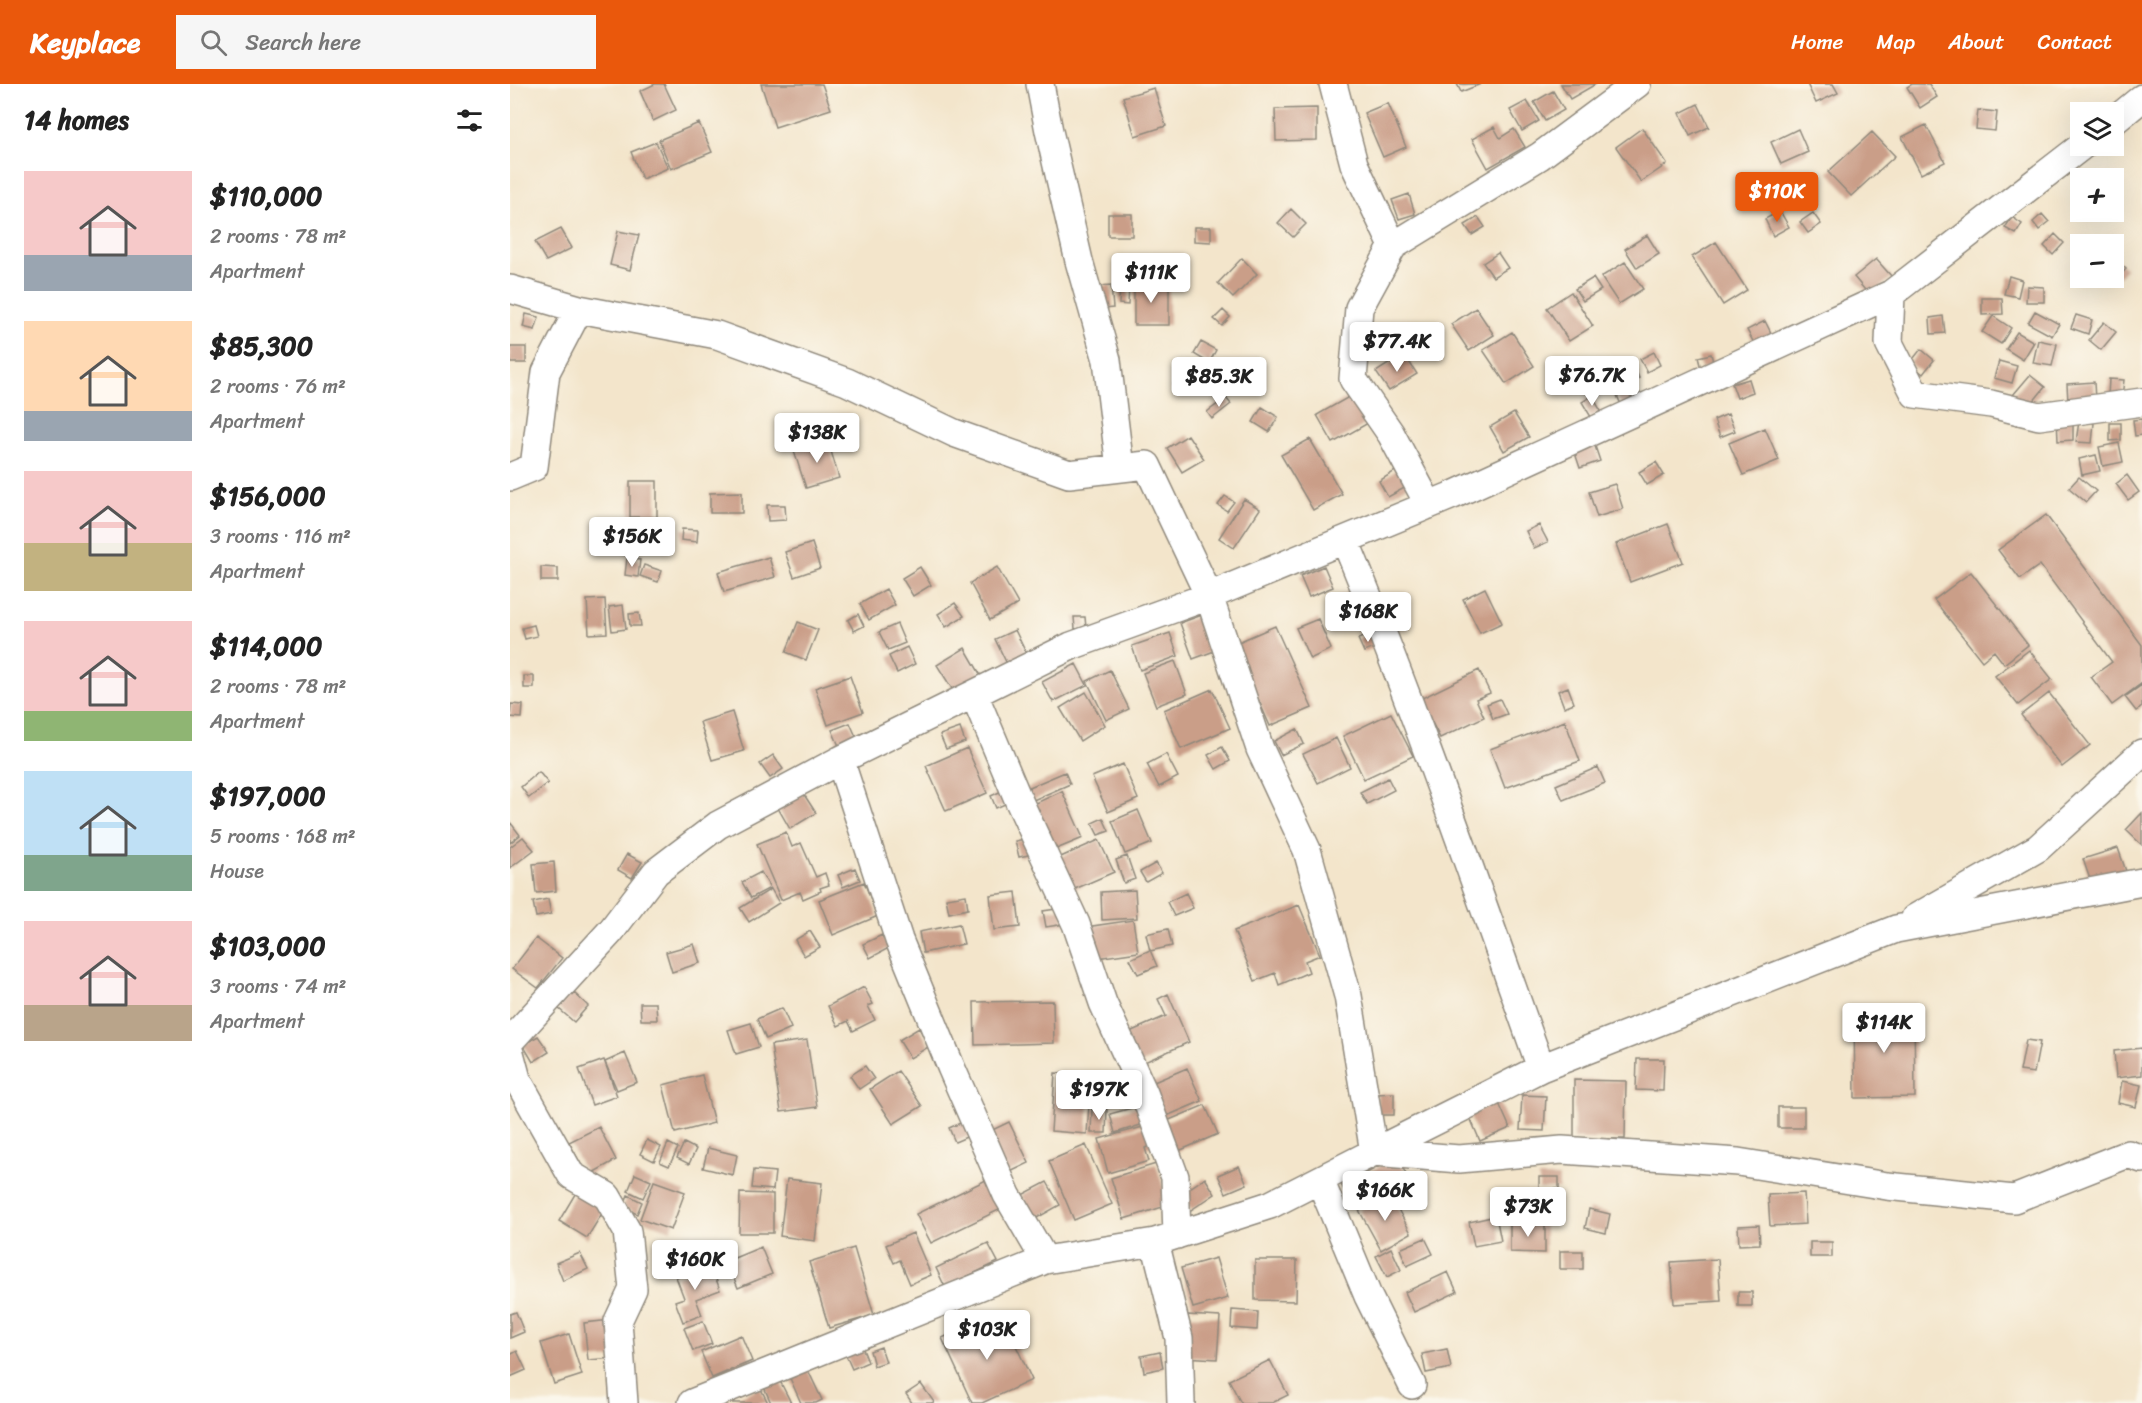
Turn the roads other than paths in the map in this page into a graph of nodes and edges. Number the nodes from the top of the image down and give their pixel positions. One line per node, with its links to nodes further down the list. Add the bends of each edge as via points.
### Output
1 (1040, 84): 12 (street, via 1079,261 1107,360)
2 (1333, 84): 7 (street, via 1354,164)
3 (1637, 84): 7 (street, via 1540,156)
4 (2142, 98): 5 (street)
5 (2124, 113)
6 (2070, 155): 9 (street)
7 (1393, 246): 14 (street, via 1359,308 1353,379 1391,434)
8 (510, 289): 10 (street)
9 (1891, 294): 11 (street, via 1889,343 1914,394 1991,404 2039,416); 14 (street)
10 (579, 309): 12 (street, via 717,335 847,382 954,433 1069,474); 13 (street, via 546,372 534,467)
11 (2142, 402)
12 (1120, 468): 16 (street, via 1148,465)
13 (510, 477)
14 (1429, 505): 15 (street)
15 (1346, 540): 16 (street); 24 (street, via 1431,758)
16 (1209, 596): 17 (street, via 1071,646); 25 (street, via 1260,749 1307,850 1348,996)
17 (974, 694): 19 (street); 28 (street, via 1076,924 1103,1004 1144,1093 1175,1178)
18 (2142, 753): 21 (street, via 2038,848)
19 (840, 760): 22 (street, via 718,825 656,872 611,931); 29 (street, via 899,940 1007,1195)
20 (2142, 882): 21 (street)
21 (1896, 929): 24 (street)
22 (510, 1041)
23 (510, 1053): 31 (street, via 518,1079 571,1175 607,1196 627,1231 633,1289 618,1321)
24 (1541, 1068): 25 (street)
25 (1374, 1152): 26 (street, via 1459,1159 1562,1150 1738,1162 1887,1186 2014,1199 2128,1154); 27 (street)
26 (2142, 1159)
27 (1320, 1180): 28 (street, via 1270,1205); 30 (street, via 1368,1296)
28 (1166, 1239): 29 (street); 33 (street, via 1179,1338)
29 (1045, 1260): 32 (street)
30 (1412, 1385)
31 (624, 1403)
32 (692, 1403)
33 (1181, 1403)

